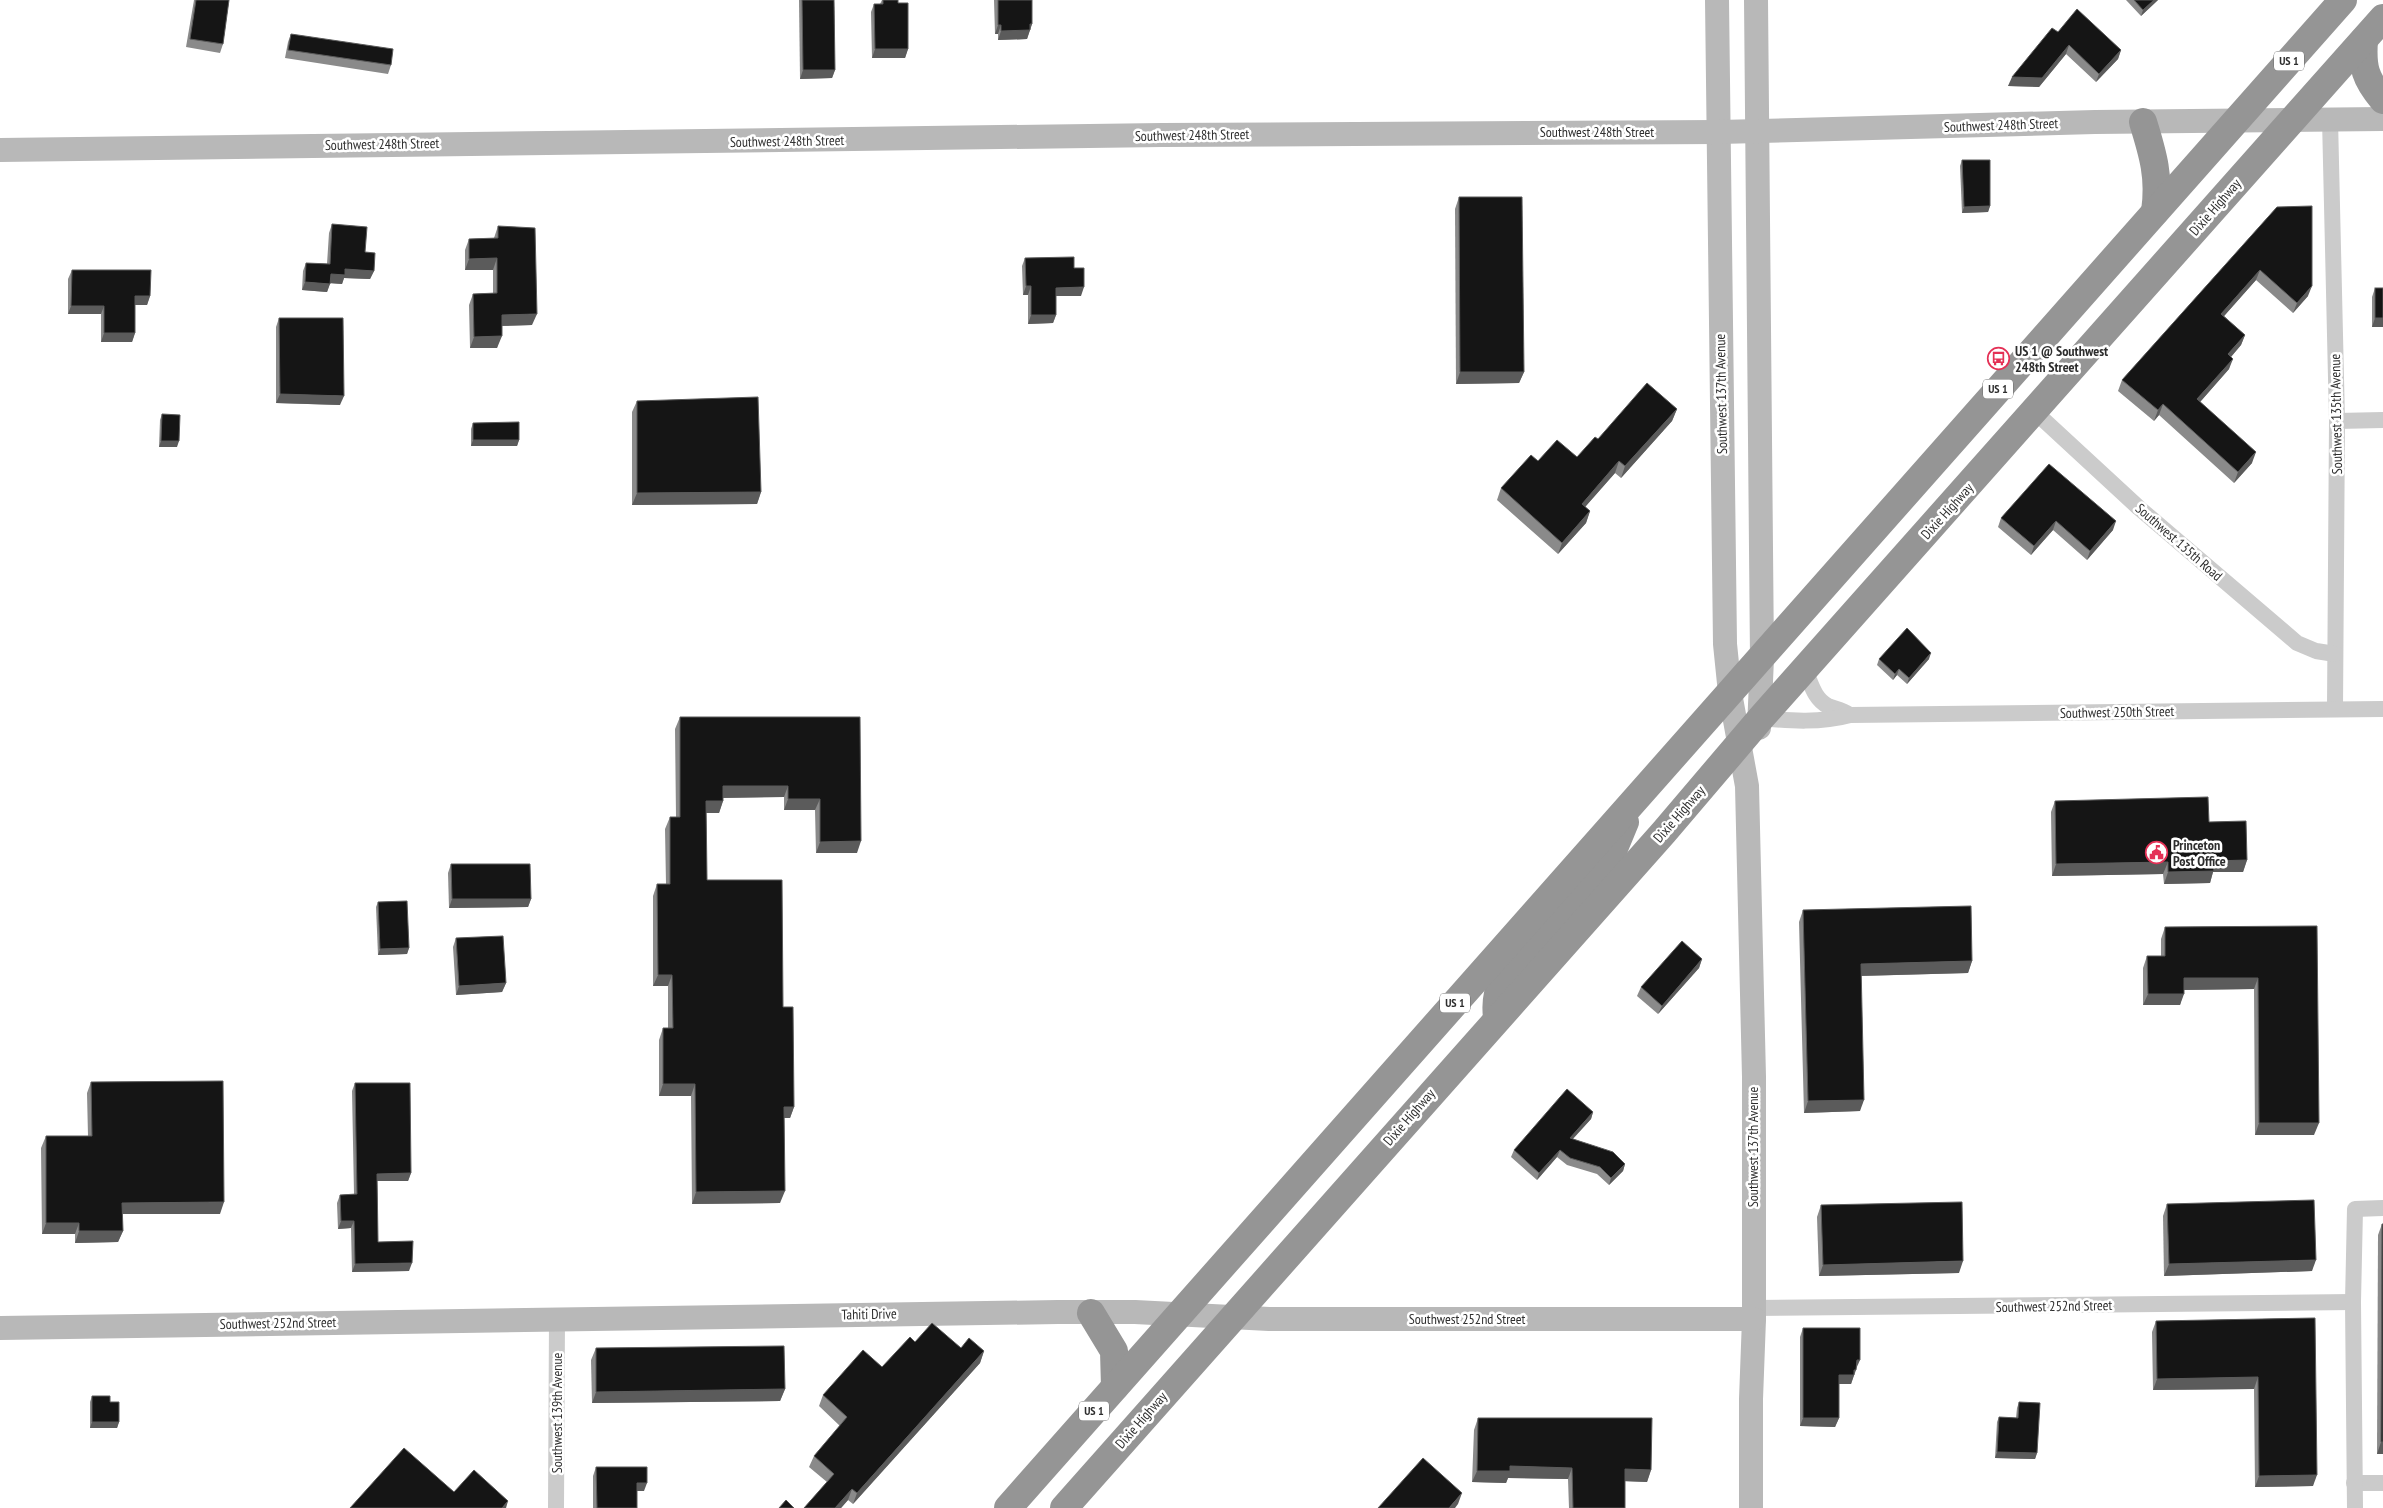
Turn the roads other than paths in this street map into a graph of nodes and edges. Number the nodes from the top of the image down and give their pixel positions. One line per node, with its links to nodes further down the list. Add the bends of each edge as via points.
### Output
1 (1717, 0): 13 (street, Southwest 137th Avenue)
2 (1756, 0): 12 (street, Southwest 137th Avenue)
3 (2343, 0): 10 (highway, US 1)
4 (2383, 18): 5 (highway, Dixie Highway)
5 (2364, 40): 6 (highway, via 2364,70); 9 (highway, Dixie Highway)
6 (2383, 100)
7 (2330, 119): 8 (street, Southwest 248th Street); 9 (street, Southwest 248th Street); 18 (street, Southwest 135th Avenue)
8 (2383, 119)
9 (2293, 120): 10 (street, Southwest 248th Street); 16 (highway, Dixie Highway)
10 (2236, 121): 11 (street, Southwest 248th Street); 15 (highway, US 1)
11 (2143, 122): 12 (street, Southwest 248th Street); 15 (highway, via 2155,159 2158,190)
12 (1756, 131): 13 (street, Southwest 248th Street); 20 (street, Southwest 137th Avenue)
13 (1718, 132): 14 (street, Southwest 248th Street, via 1182,135); 22 (street, Southwest 137th Avenue, via 1725,644)
14 (0, 150)
15 (2155, 212): 20 (highway, US 1)
16 (2035, 412): 19 (street, Southwest 135th Road, via 2139,508 2297,643); 21 (highway, Dixie Highway)
17 (2383, 420): 18 (street)
18 (2337, 421): 19 (street, Southwest 135th Avenue)
19 (2335, 654): 23 (street, Southwest 135th Avenue)
20 (1762, 658): 22 (highway, US 1); 26 (street, Southwest 137th Avenue)
21 (1805, 670): 25 (street, Southwest 250th Street, via 1818,699); 26 (highway, Dixie Highway)
22 (1730, 693): 27 (street, Southwest 137th Avenue); 29 (highway, US 1)
23 (2335, 709): 24 (street, Southwest 250th Street); 25 (street, Southwest 250th Street)
24 (2383, 709)
25 (1850, 715): 26 (street, Southwest 250th Street, via 1833,720)
26 (1760, 718): 27 (highway, Dixie Highway); 28 (street, Southwest 137th Avenue)
27 (1738, 746): 28 (street, Southwest 137th Avenue); 30 (highway, Dixie Highway)
28 (1747, 786): 35 (street, Southwest 137th Avenue, via 1754,1077)
29 (1634, 800): 30 (highway, via 1608,863 1506,975 1498,990); 34 (highway, US 1)
30 (1497, 1017): 36 (highway, Dixie Highway)
31 (2383, 1208): 32 (street, via 2355,1209)
32 (2353, 1302): 35 (street, Southwest 252nd Street); 40 (street)
33 (1091, 1313): 34 (street, Tahiti Drive); 37 (street, Tahiti Drive); 39 (highway, via 1114,1352)
34 (1181, 1314): 36 (street, Southwest 252nd Street); 39 (highway, US 1)
35 (1754, 1314): 36 (street, Southwest 252nd Street); 45 (street, Southwest 137th Avenue)
36 (1231, 1317): 44 (highway, Dixie Highway)
37 (557, 1318): 38 (street, Southwest 252nd Street); 42 (street, Southwest 139th Avenue)
38 (0, 1328)
39 (1115, 1387): 43 (highway, US 1)
40 (2354, 1483): 41 (street); 46 (street)
41 (2383, 1483)
42 (556, 1508)
43 (1008, 1508)
44 (1064, 1508)
45 (1751, 1508)
46 (2355, 1508)

